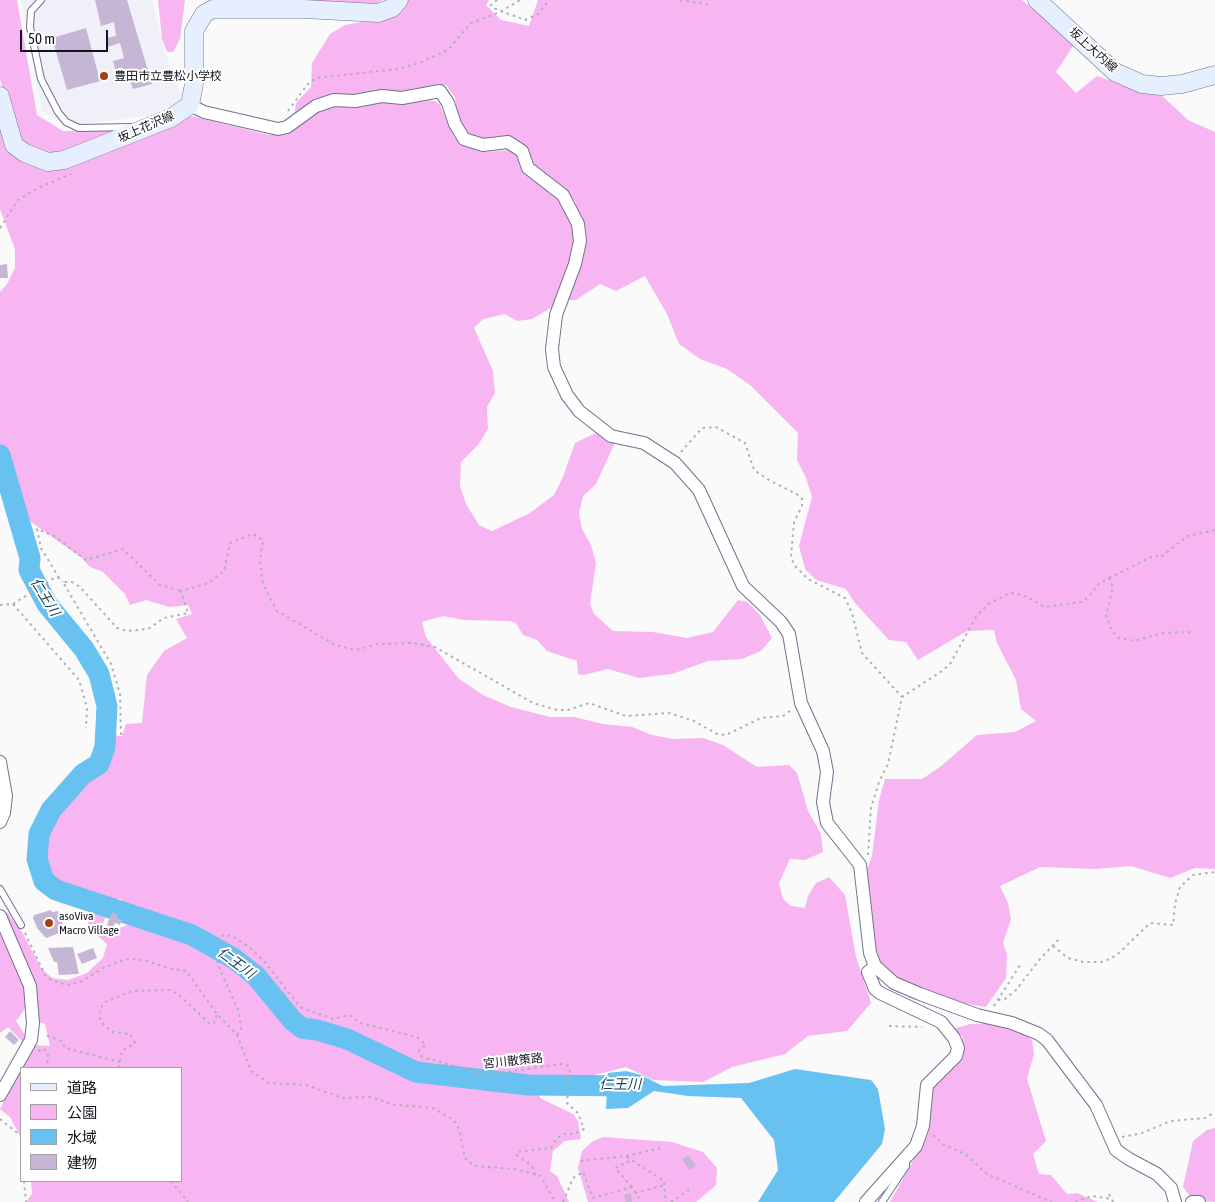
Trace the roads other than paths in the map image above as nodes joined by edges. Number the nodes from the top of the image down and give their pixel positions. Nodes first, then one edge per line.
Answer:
1 (41, 0) edge
2 (399, 0) edge
3 (1037, 0) edge
4 (1215, 74) edge
5 (0, 96) edge
6 (190, 105) junction
7 (153, 126) junction
8 (0, 762) edge
9 (0, 822) edge
10 (0, 889) edge
11 (0, 916) edge
12 (21, 924) road end
13 (875, 966) junction
14 (0, 1095) edge
15 (905, 1158) junction
16 (866, 1202) edge
17 (882, 1202) edge
18 (1175, 1202) edge
19 (1192, 1202) edge
20 (1199, 1202) edge

1 - 7 lane
2 - 6 main road
3 - 4 main road, 坂上大内線
5 - 7 main road, 坂上花沢線
6 - 7 main road, 坂上花沢線
6 - 13 street
8 - 9 street
10 - 12 lane
11 - 14 street
13 - 15 street
13 - 18 street
15 - 16 street
15 - 17 lane
19 - 20 street

